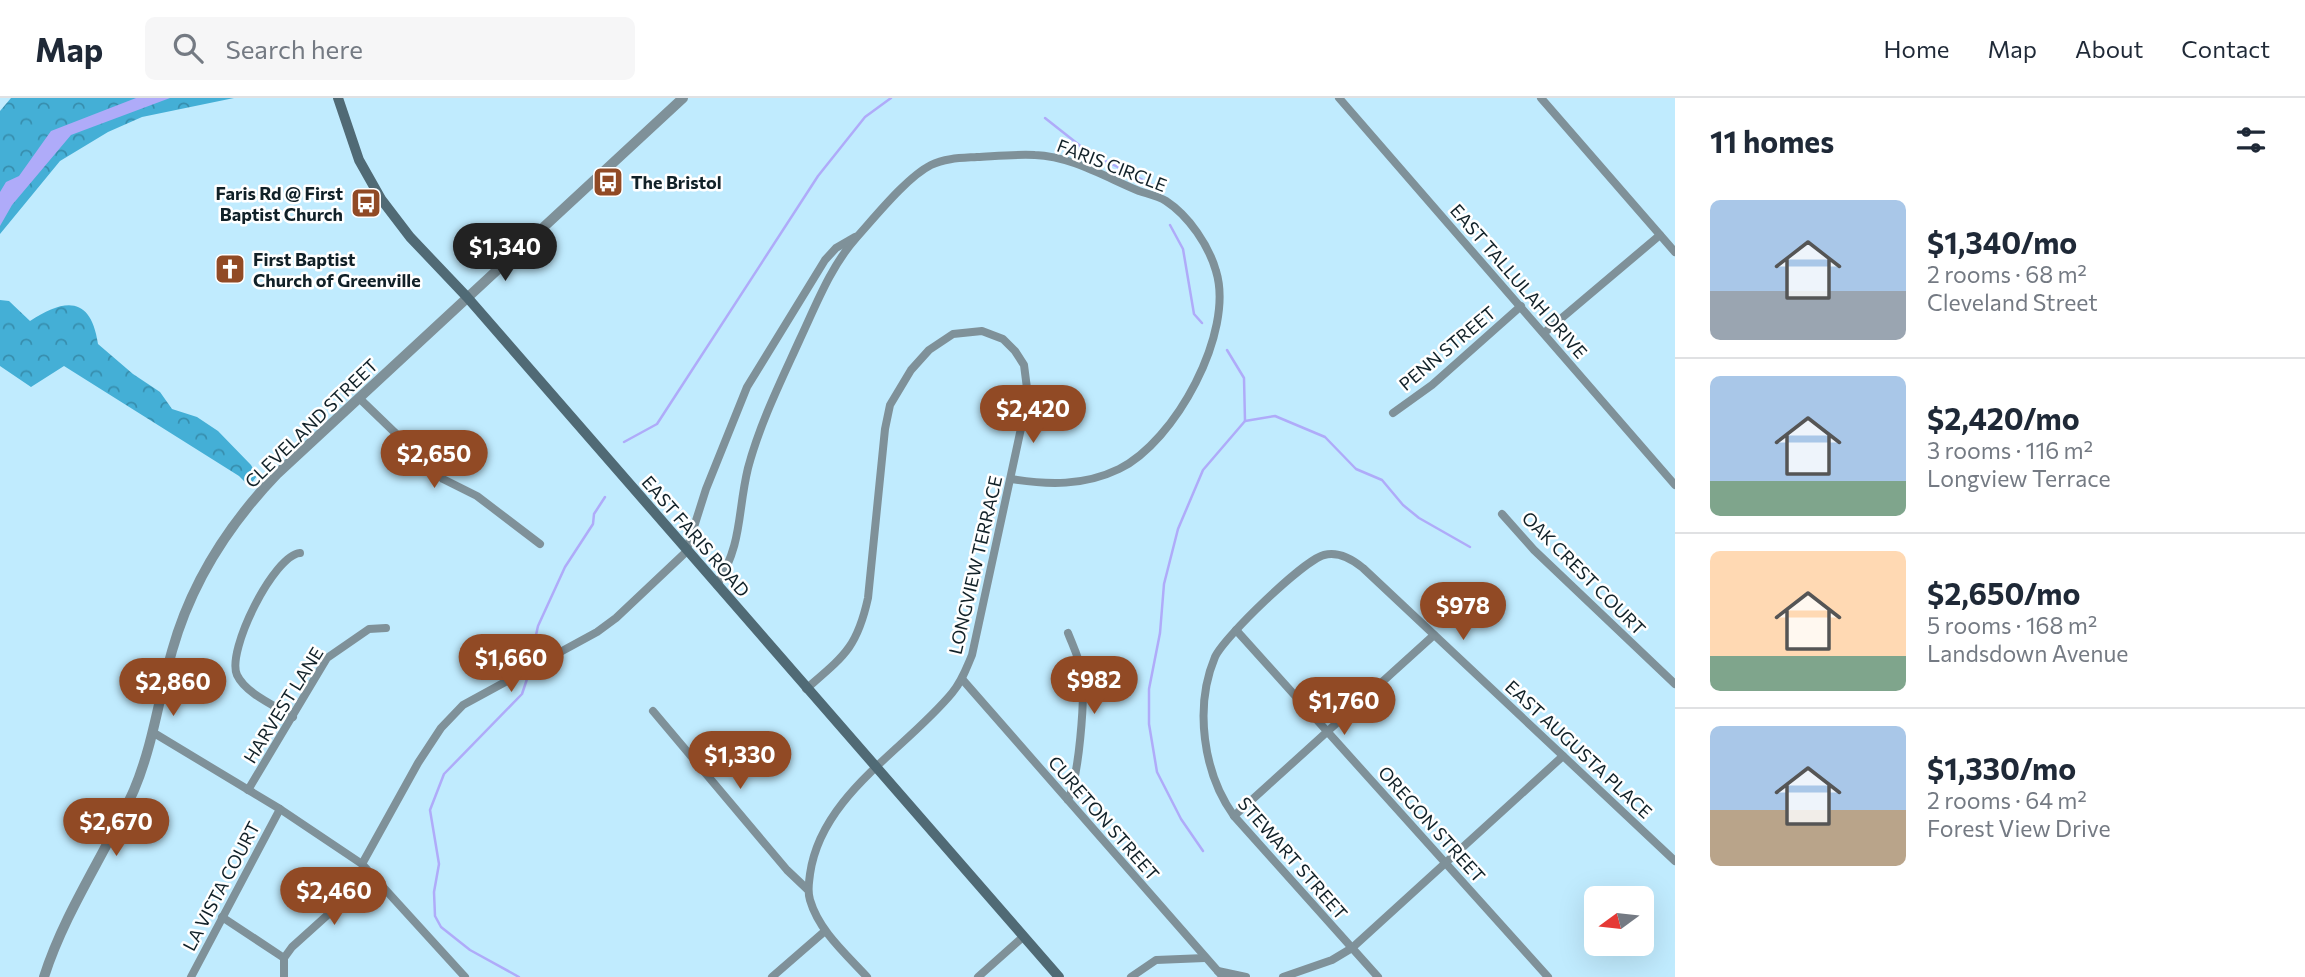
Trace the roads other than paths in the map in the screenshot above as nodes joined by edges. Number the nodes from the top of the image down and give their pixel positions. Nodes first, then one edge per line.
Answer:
1 (338, 98) edge
2 (683, 98) edge
3 (1339, 98) edge
4 (1541, 98) edge
5 (1660, 235) junction
6 (858, 236) junction
7 (1675, 252) edge
8 (467, 297) junction
9 (1521, 306) junction
10 (1544, 333) junction
11 (359, 398) junction
12 (1393, 413) dead end
13 (1011, 479) junction
14 (1675, 485) edge
15 (1502, 514) dead end
16 (540, 544) dead end
17 (686, 552) junction
18 (300, 553) dead end
19 (717, 585) junction
20 (386, 628) dead end
21 (1236, 630) junction
22 (1068, 633) dead end
23 (1434, 635) junction
24 (962, 679) junction
25 (1675, 684) edge
26 (806, 689) junction
27 (653, 711) dead end
28 (293, 717) junction
29 (1329, 732) junction
30 (154, 733) junction
31 (1563, 756) junction
32 (875, 768) junction
33 (248, 790) junction
34 (1068, 800) junction
35 (280, 809) junction
36 (1234, 816) junction
37 (1675, 861) edge
38 (1446, 863) junction
39 (362, 864) junction
40 (373, 874) junction
41 (807, 889) junction
42 (222, 918) junction
43 (825, 930) junction
44 (1023, 937) junction
45 (1352, 948) junction
46 (284, 958) junction
47 (1205, 958) junction
48 (1220, 974) edge
49 (44, 977) edge
50 (191, 977) edge
51 (284, 977) edge
52 (465, 977) edge
53 (772, 977) edge
54 (867, 977) edge
55 (978, 977) edge
56 (1059, 977) edge
57 (1131, 977) edge
58 (1246, 977) edge
59 (1283, 977) edge
60 (1378, 977) edge
61 (1548, 977) edge

1 - 8 main road, EAST FARIS ROAD
2 - 8 street, CLEVELAND STREET
3 - 9 street, EAST TALLULAH DRIVE
4 - 5 street
5 - 7 street
5 - 10 street
6 - 13 street, FARIS CIRCLE
6 - 17 street, FARIS CIRCLE
6 - 19 street, FARIS CIRCLE
8 - 11 street, CLEVELAND STREET
8 - 17 main road, EAST FARIS ROAD
9 - 10 street, EAST TALLULAH DRIVE
9 - 12 street, PENN STREET
10 - 14 street, EAST TALLULAH DRIVE
11 - 16 street
11 - 30 street, CLEVELAND STREET
13 - 24 street, LONGVIEW TERRACE
13 - 26 street, LONGVIEW TERRACE
15 - 25 street, OAK CREST COURT
17 - 19 main road, EAST FARIS ROAD
17 - 39 street
18 - 28 street
19 - 26 main road, EAST FARIS ROAD
20 - 28 street, HARVEST LANE
21 - 23 street, EAST AUGUSTA PLACE
21 - 29 street, OREGON STREET
21 - 36 street, STEWART STREET
22 - 34 street
23 - 29 street
23 - 31 street, EAST AUGUSTA PLACE
24 - 32 street, LONGVIEW TERRACE
24 - 34 street, CURETON STREET
26 - 32 main road, EAST FARIS ROAD
27 - 41 street
28 - 33 street, HARVEST LANE
29 - 36 street
29 - 38 street, OREGON STREET
30 - 33 street
30 - 49 street, CLEVELAND STREET
31 - 37 street, EAST AUGUSTA PLACE
31 - 38 street
32 - 41 street, LONGVIEW TERRACE
32 - 44 main road, EAST FARIS ROAD
33 - 35 street
34 - 47 street, CURETON STREET
35 - 39 street
35 - 42 street, LA VISTA COURT
36 - 45 street, STEWART STREET
38 - 45 street
38 - 61 street, OREGON STREET
39 - 40 street
40 - 46 street
40 - 52 street
41 - 43 street
42 - 46 street
42 - 50 street, LA VISTA COURT
43 - 53 street
43 - 54 street
44 - 55 street
44 - 56 main road, EAST FARIS ROAD
45 - 59 street
45 - 60 street, STEWART STREET
46 - 51 street
47 - 48 street, CURETON STREET
47 - 57 street
48 - 58 street

